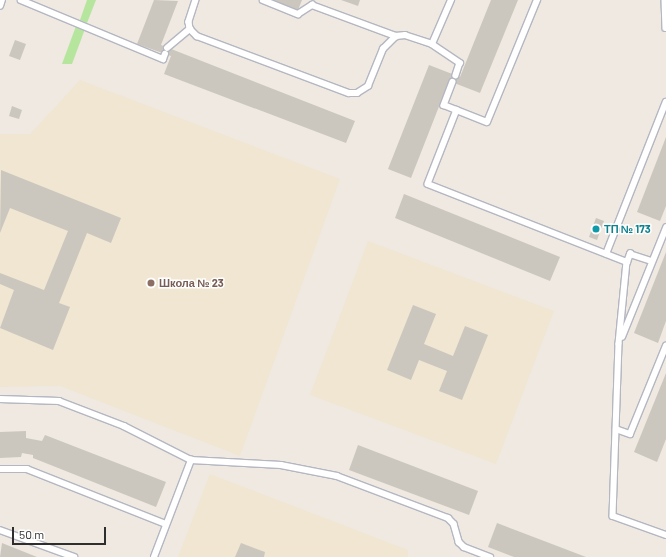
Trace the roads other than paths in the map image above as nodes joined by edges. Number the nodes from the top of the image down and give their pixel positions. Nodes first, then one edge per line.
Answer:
1 (2, 0) edge
2 (21, 0) edge
3 (196, 0) edge
4 (263, 0) edge
5 (317, 0) edge
6 (451, 0) edge
7 (536, 0) edge
8 (665, 0) edge
9 (312, 5) junction
10 (0, 6) edge
11 (666, 28) edge
12 (190, 29) junction
13 (396, 36) junction
14 (432, 44) junction
15 (167, 48) dead end
16 (165, 54) dead end
17 (456, 75) dead end
18 (453, 82) dead end
19 (666, 102) edge
20 (457, 110) junction
21 (666, 228) edge
22 (606, 254) junction
23 (652, 261) junction
24 (627, 262) junction
25 (619, 344) junction
26 (666, 346) edge
27 (0, 399) edge
28 (616, 429) junction
29 (191, 460) junction
30 (0, 469) edge
31 (166, 524) junction
32 (0, 530) edge
33 (666, 535) edge
34 (74, 557) edge
35 (154, 557) edge
36 (490, 557) edge

1 - 10 lane
2 - 16 lane
3 - 12 lane
4 - 9 lane
5 - 9 lane
6 - 14 lane
7 - 20 lane
8 - 11 lane
9 - 13 lane
12 - 13 lane
12 - 15 lane
13 - 14 lane
14 - 17 lane
18 - 20 lane
19 - 22 lane
20 - 22 lane
21 - 23 lane
22 - 24 lane
23 - 24 lane
23 - 25 lane
24 - 25 lane
25 - 28 lane
26 - 28 lane
27 - 29 lane
28 - 33 lane
29 - 31 lane
29 - 36 lane
30 - 31 lane
31 - 35 lane
32 - 34 lane

